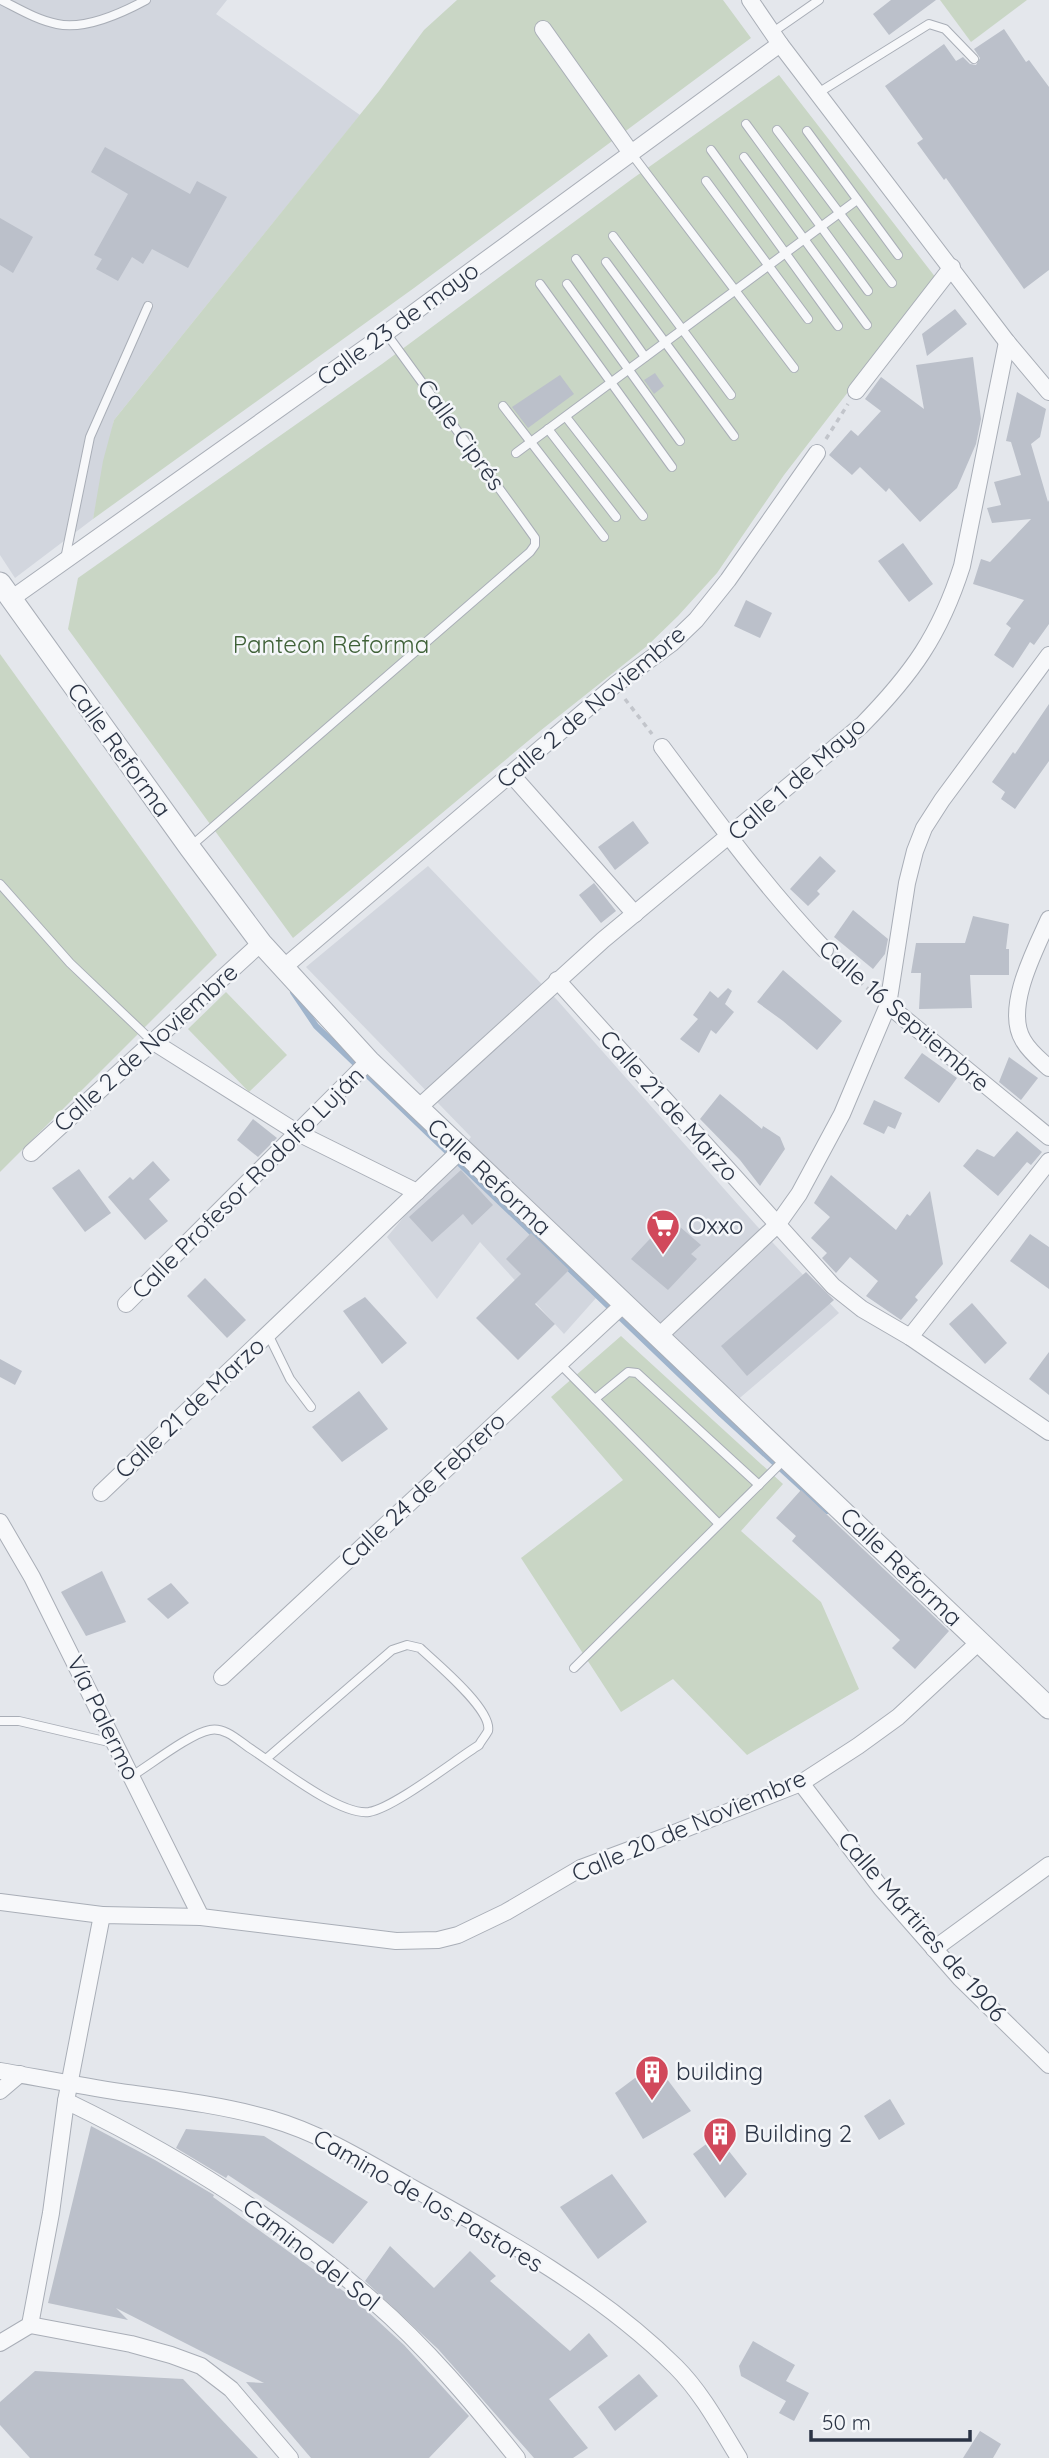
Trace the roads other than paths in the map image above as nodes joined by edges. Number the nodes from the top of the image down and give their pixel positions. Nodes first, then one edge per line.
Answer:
1 (1, 0) edge
2 (146, 0) edge
3 (750, 0) edge
4 (819, 0) edge
5 (543, 29) dead end
6 (777, 38) junction
7 (974, 59) dead end
8 (818, 93) junction
9 (746, 124) dead end
10 (777, 130) dead end
11 (807, 131) dead end
12 (711, 150) dead end
13 (631, 153) junction
14 (744, 157) dead end
15 (706, 181) dead end
16 (857, 200) junction
17 (838, 214) junction
18 (822, 226) junction
19 (612, 236) dead end
20 (805, 239) junction
21 (787, 252) junction
22 (898, 255) dead end
23 (576, 259) dead end
24 (606, 262) dead end
25 (769, 265) junction
26 (952, 267) junction
27 (540, 284) dead end
28 (567, 284) dead end
29 (892, 284) dead end
30 (735, 291) junction
31 (868, 291) dead end
32 (148, 306) dead end
33 (808, 319) dead end
34 (867, 325) dead end
35 (838, 326) dead end
36 (682, 330) junction
37 (386, 333) junction
38 (1007, 342) junction
39 (665, 343) junction
40 (645, 357) junction
41 (794, 368) dead end
42 (629, 370) junction
43 (611, 383) junction
44 (856, 391) road end
45 (1049, 392) edge
46 (731, 395) dead end
47 (503, 406) dead end
48 (566, 416) junction
49 (548, 429) junction
50 (734, 436) dead end
51 (680, 441) dead end
52 (531, 442) junction
53 (516, 453) dead end
54 (817, 453) road end
55 (672, 467) dead end
56 (643, 516) dead end
57 (616, 517) dead end
58 (604, 537) dead end
59 (65, 562) junction
60 (6, 591) edge
61 (1049, 655) edge
62 (662, 747) road end
63 (511, 774) junction
64 (729, 837) junction
65 (190, 848) junction
66 (0, 884) edge
67 (635, 914) junction
68 (1049, 919) edge
69 (261, 943) junction
70 (825, 950) road end
71 (283, 968) junction
72 (557, 980) junction
73 (888, 1005) junction
74 (152, 1041) junction
75 (369, 1061) junction
76 (1049, 1068) edge
77 (417, 1109) junction
78 (298, 1133) junction
79 (1049, 1137) edge
80 (461, 1150) junction
81 (31, 1153) dead end
82 (1049, 1161) edge
83 (417, 1192) junction
84 (777, 1226) junction
85 (625, 1303) junction
86 (126, 1304) dead end
87 (268, 1334) junction
88 (659, 1336) junction
89 (910, 1337) junction
90 (559, 1363) junction
91 (595, 1399) junction
92 (311, 1407) dead end
93 (1049, 1432) edge
94 (787, 1458) junction
95 (759, 1485) junction
96 (101, 1493) dead end
97 (0, 1522) edge
98 (719, 1524) junction
99 (979, 1642) junction
100 (574, 1668) dead end
101 (222, 1677) dead end
102 (1049, 1708) edge
103 (0, 1721) edge
104 (116, 1744) junction
105 (266, 1759) junction
106 (132, 1776) junction
107 (801, 1783) junction
108 (1049, 1865) edge
109 (0, 1902) edge
110 (102, 1914) junction
111 (201, 1917) junction
112 (934, 1949) junction
113 (1049, 2065) edge
114 (0, 2071) edge
115 (20, 2074) junction
116 (69, 2084) junction
117 (0, 2091) edge
118 (66, 2101) junction
119 (30, 2325) junction
120 (0, 2343) edge
121 (290, 2458) edge
122 (517, 2458) edge
123 (740, 2458) edge

1 - 2 lane
3 - 6 street
4 - 6 lane
5 - 13 street
6 - 8 street
6 - 13 street, Calle 23 de mayo
7 - 8 lane
8 - 26 street
9 - 18 lane
10 - 17 lane
11 - 16 lane
12 - 21 lane
13 - 30 lane
13 - 37 street, Calle 23 de mayo
14 - 20 lane
15 - 25 lane
16 - 17 lane
16 - 22 lane
17 - 18 lane
17 - 29 lane
18 - 20 lane
18 - 31 lane
19 - 36 lane
20 - 21 lane
20 - 34 lane
21 - 25 lane
21 - 35 lane
23 - 40 lane
24 - 39 lane
25 - 30 lane
25 - 33 lane
26 - 38 street
26 - 44 street
27 - 43 lane
28 - 42 lane
30 - 36 lane
30 - 41 lane
32 - 59 lane
36 - 39 lane
36 - 46 lane
37 - 59 street, Calle 23 de mayo
37 - 65 lane, Calle Ciprés
38 - 45 street
38 - 64 street, Calle 1 de Mayo
39 - 40 lane
39 - 50 lane
40 - 42 lane
42 - 43 lane
42 - 51 lane
43 - 48 lane
43 - 55 lane
47 - 52 lane
48 - 49 lane
48 - 56 lane
49 - 52 lane
49 - 57 lane
52 - 53 lane
52 - 58 lane
54 - 63 street, Calle 2 de Noviembre
59 - 60 street, Calle 23 de mayo
60 - 65 street, Calle Reforma
61 - 73 street
62 - 64 street, Calle 16 Septiembre
63 - 67 street
63 - 71 street, Calle 2 de Noviembre
64 - 67 street, Calle 1 de Mayo
64 - 70 street, Calle 16 Septiembre
65 - 69 street, Calle Reforma
66 - 74 lane
67 - 72 street, Calle 1 de Mayo
68 - 76 street
69 - 71 street, Calle Reforma
69 - 74 street, Calle 2 de Noviembre
71 - 75 street, Calle Reforma
72 - 77 street, Calle 1 de Mayo
72 - 84 street, Calle 21 de Marzo
73 - 79 street, Calle 16 Septiembre
73 - 84 street
74 - 78 street
74 - 81 street, Calle 2 de Noviembre
75 - 77 street, Calle Reforma
75 - 78 street, Calle Profesor Rodolfo Luján
77 - 80 street, Calle Reforma
78 - 83 street
78 - 86 street, Calle Profesor Rodolfo Luján
80 - 83 street, Calle 21 de Marzo
80 - 85 street, Calle Reforma
82 - 89 street
83 - 87 street, Calle 21 de Marzo
84 - 88 street
84 - 89 street, Calle 21 de Marzo
85 - 88 street, Calle Reforma
85 - 90 street, Calle 24 de Febrero
87 - 92 lane
87 - 96 street, Calle 21 de Marzo
88 - 94 street, Calle Reforma
89 - 93 street, Calle 21 de Marzo
90 - 91 lane
90 - 101 street, Calle 24 de Febrero
91 - 95 lane
91 - 98 lane
94 - 95 lane
94 - 99 street, Calle Reforma
95 - 98 lane
97 - 104 street, Vía Palermo
98 - 100 lane
99 - 102 street, Calle Reforma
99 - 107 street, Calle 20 de Noviembre
103 - 104 lane
104 - 106 street, Vía Palermo
105 - 105 lane
105 - 106 lane
106 - 111 street, Vía Palermo
107 - 111 street, Calle 20 de Noviembre
107 - 112 street, Calle Mártires de 1906
108 - 112 street
109 - 110 street, Calle 20 de Noviembre
110 - 111 street, Calle 20 de Noviembre
110 - 116 street
112 - 113 street, Calle Mártires de 1906
114 - 115 street, Camino de los Pastores
115 - 116 street, Camino de los Pastores
115 - 117 street
116 - 118 street
116 - 123 street, Camino de los Pastores
118 - 119 street
118 - 122 street, Camino del Sol
119 - 120 street
119 - 121 street

